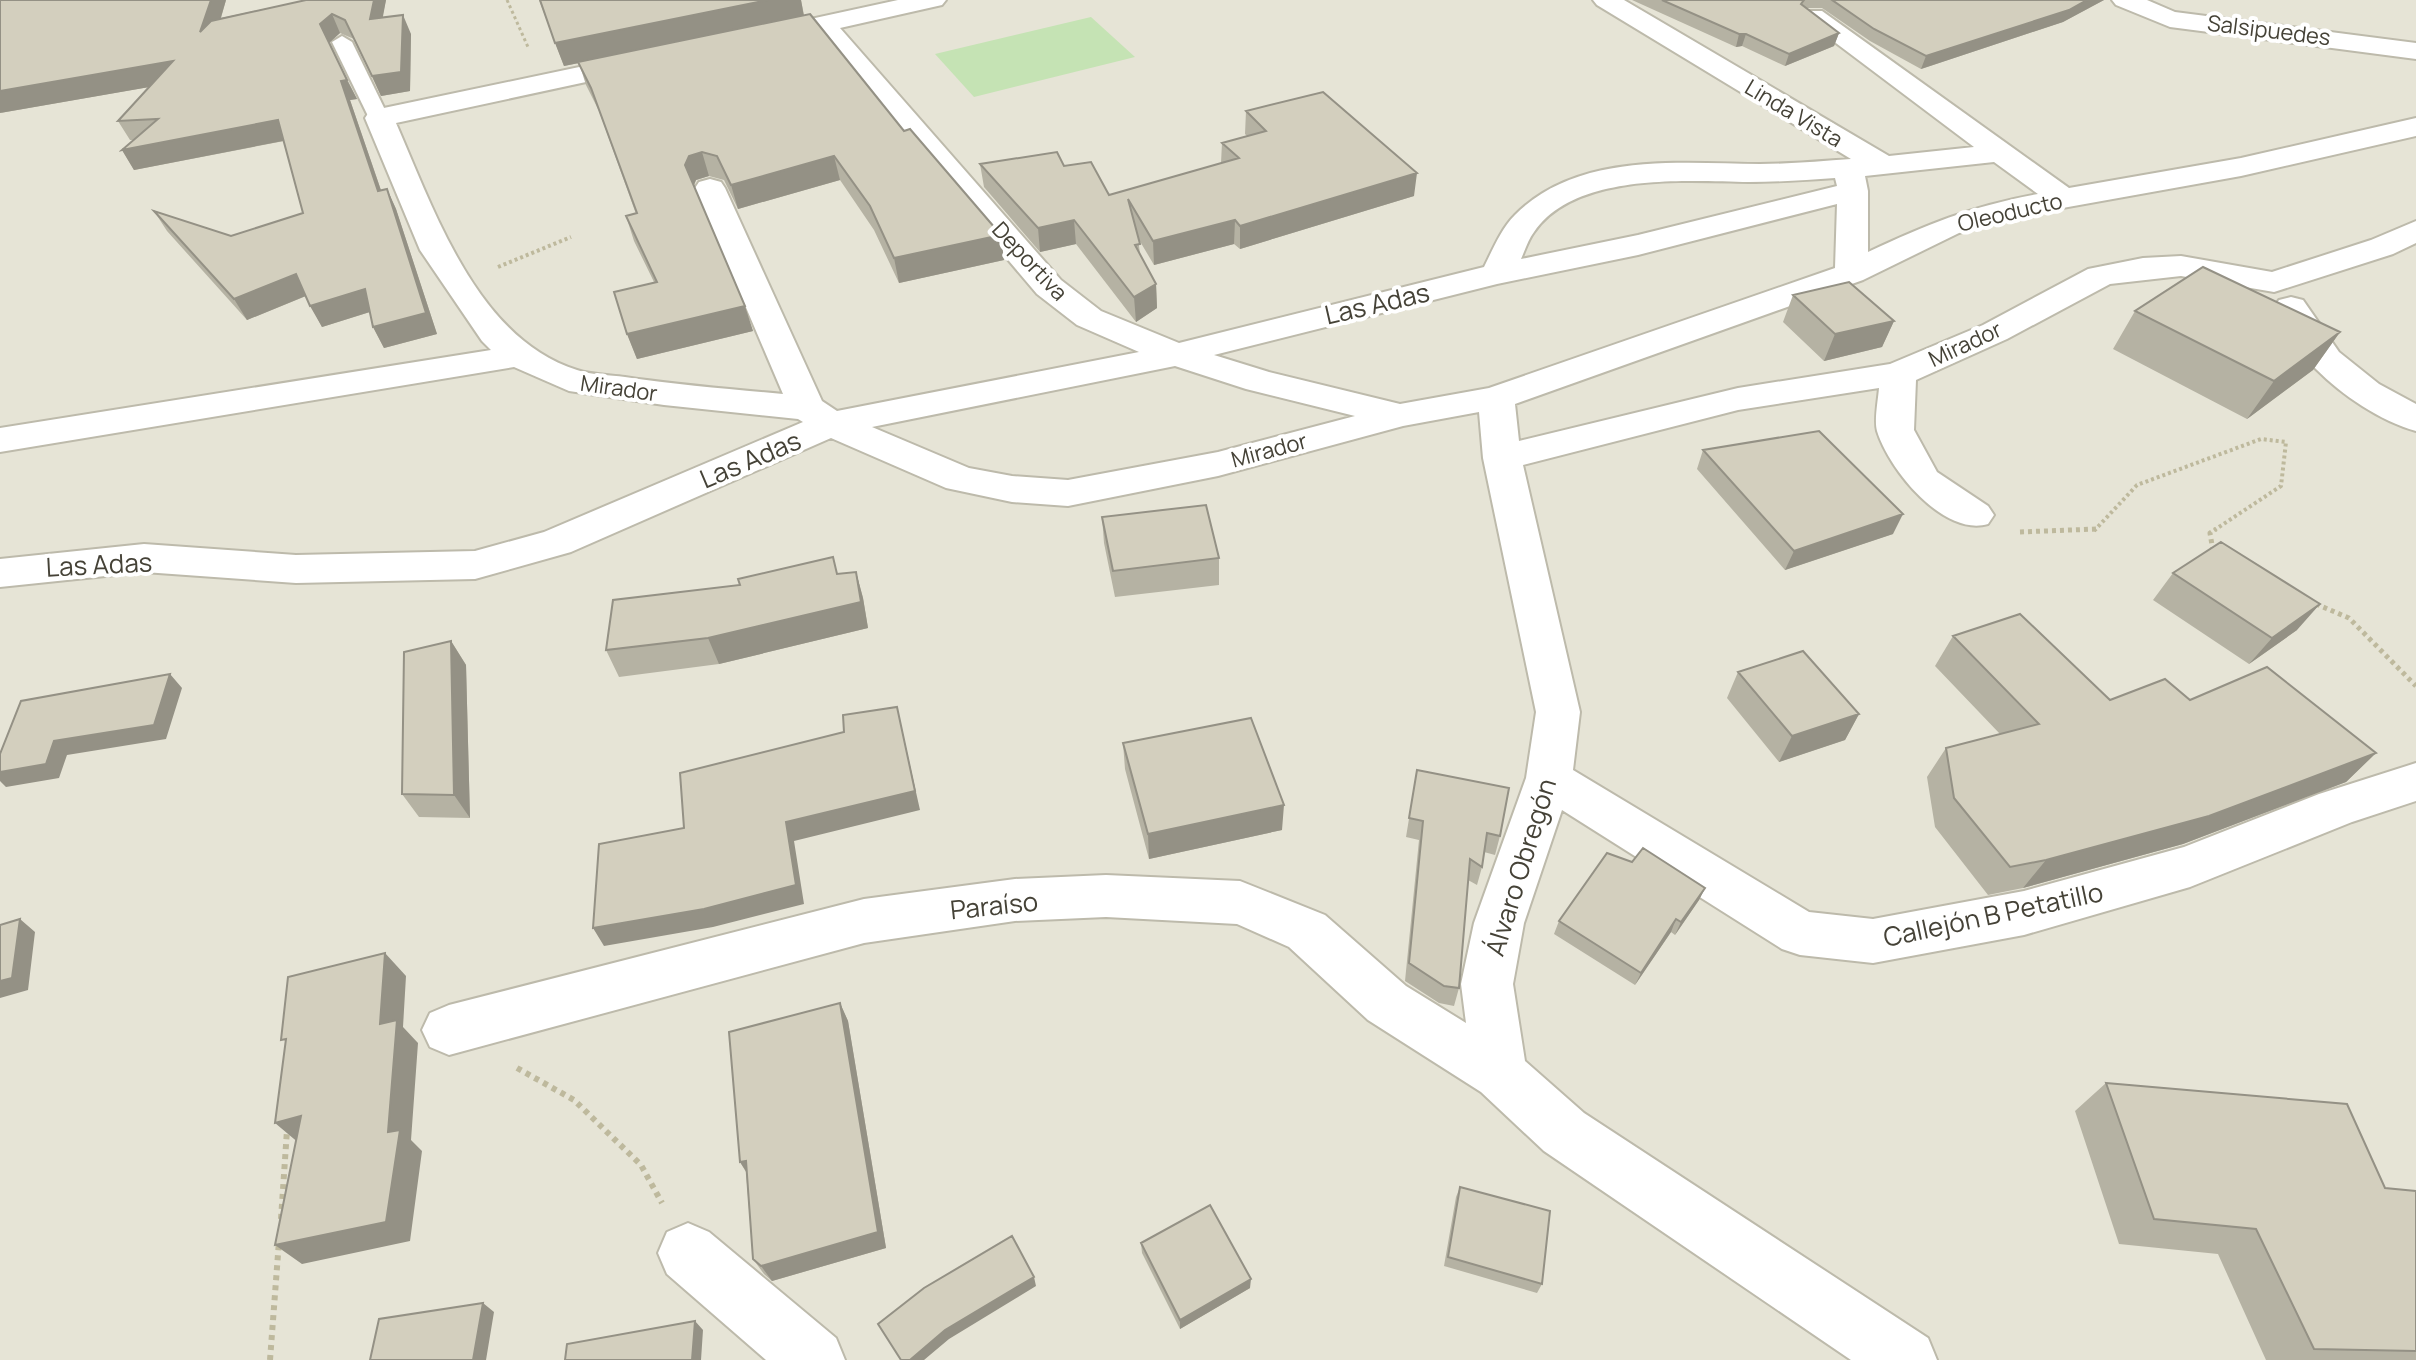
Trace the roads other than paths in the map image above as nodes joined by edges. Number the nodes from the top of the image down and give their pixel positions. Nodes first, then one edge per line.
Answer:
1 (933, 0) edge
2 (1606, 0) edge
3 (2125, 0) edge
4 (1813, 16) edge
5 (823, 25) junction
6 (342, 42) edge
7 (729, 44) edge
8 (2416, 51) edge
9 (667, 57) edge
10 (379, 118) junction
11 (2416, 127) edge
12 (1998, 153) junction
13 (1884, 166) junction
14 (1850, 180) junction
15 (710, 188) dead end
16 (2064, 199) junction
17 (2416, 231) edge
18 (1851, 273) junction
19 (1497, 274) junction
20 (2274, 282) junction
21 (1265, 330) junction
22 (1177, 355) junction
23 (519, 356) junction
24 (1898, 374) junction
25 (1259, 381) junction
26 (1496, 398) junction
27 (1401, 415) junction
28 (819, 416) junction
29 (2416, 419) edge
30 (0, 440) edge
31 (1502, 458) junction
32 (1974, 515) road end
33 (0, 573) edge
34 (1549, 778) junction
35 (2416, 782) edge
36 (449, 1030) road end
37 (1500, 1074) junction
38 (688, 1253) road end
39 (814, 1360) edge
40 (1906, 1360) edge

1 - 5 street
2 - 13 street, Linda Vista
3 - 8 street, Salsipuedes
4 - 12 street
5 - 7 street
5 - 22 street, Deportiva
6 - 10 lane
9 - 10 street
10 - 23 street, Mirador
11 - 16 street, Oleoducto
12 - 13 street
12 - 16 street
13 - 14 street, Las Adas
14 - 18 street
14 - 19 street, Las Adas
14 - 19 street, Las Adas
15 - 28 street
16 - 18 street, Oleoducto
17 - 20 street, Mirador
18 - 26 street, Oleoducto
19 - 21 street, Las Adas
20 - 24 street, Mirador
20 - 29 street
21 - 22 street, Las Adas
21 - 25 street
22 - 25 street, Deportiva
22 - 28 street, Las Adas
23 - 28 street, Mirador
23 - 30 street
24 - 31 street, Mirador
24 - 32 street
25 - 27 street, Deportiva
26 - 27 street, Mirador
26 - 31 street, Álvaro Obregón
27 - 28 street, Mirador
28 - 33 street, Las Adas
31 - 34 street, Álvaro Obregón
34 - 35 street, Callejón B Petatillo
34 - 37 street, Álvaro Obregón
36 - 37 street, Paraíso
37 - 40 street
38 - 39 street

